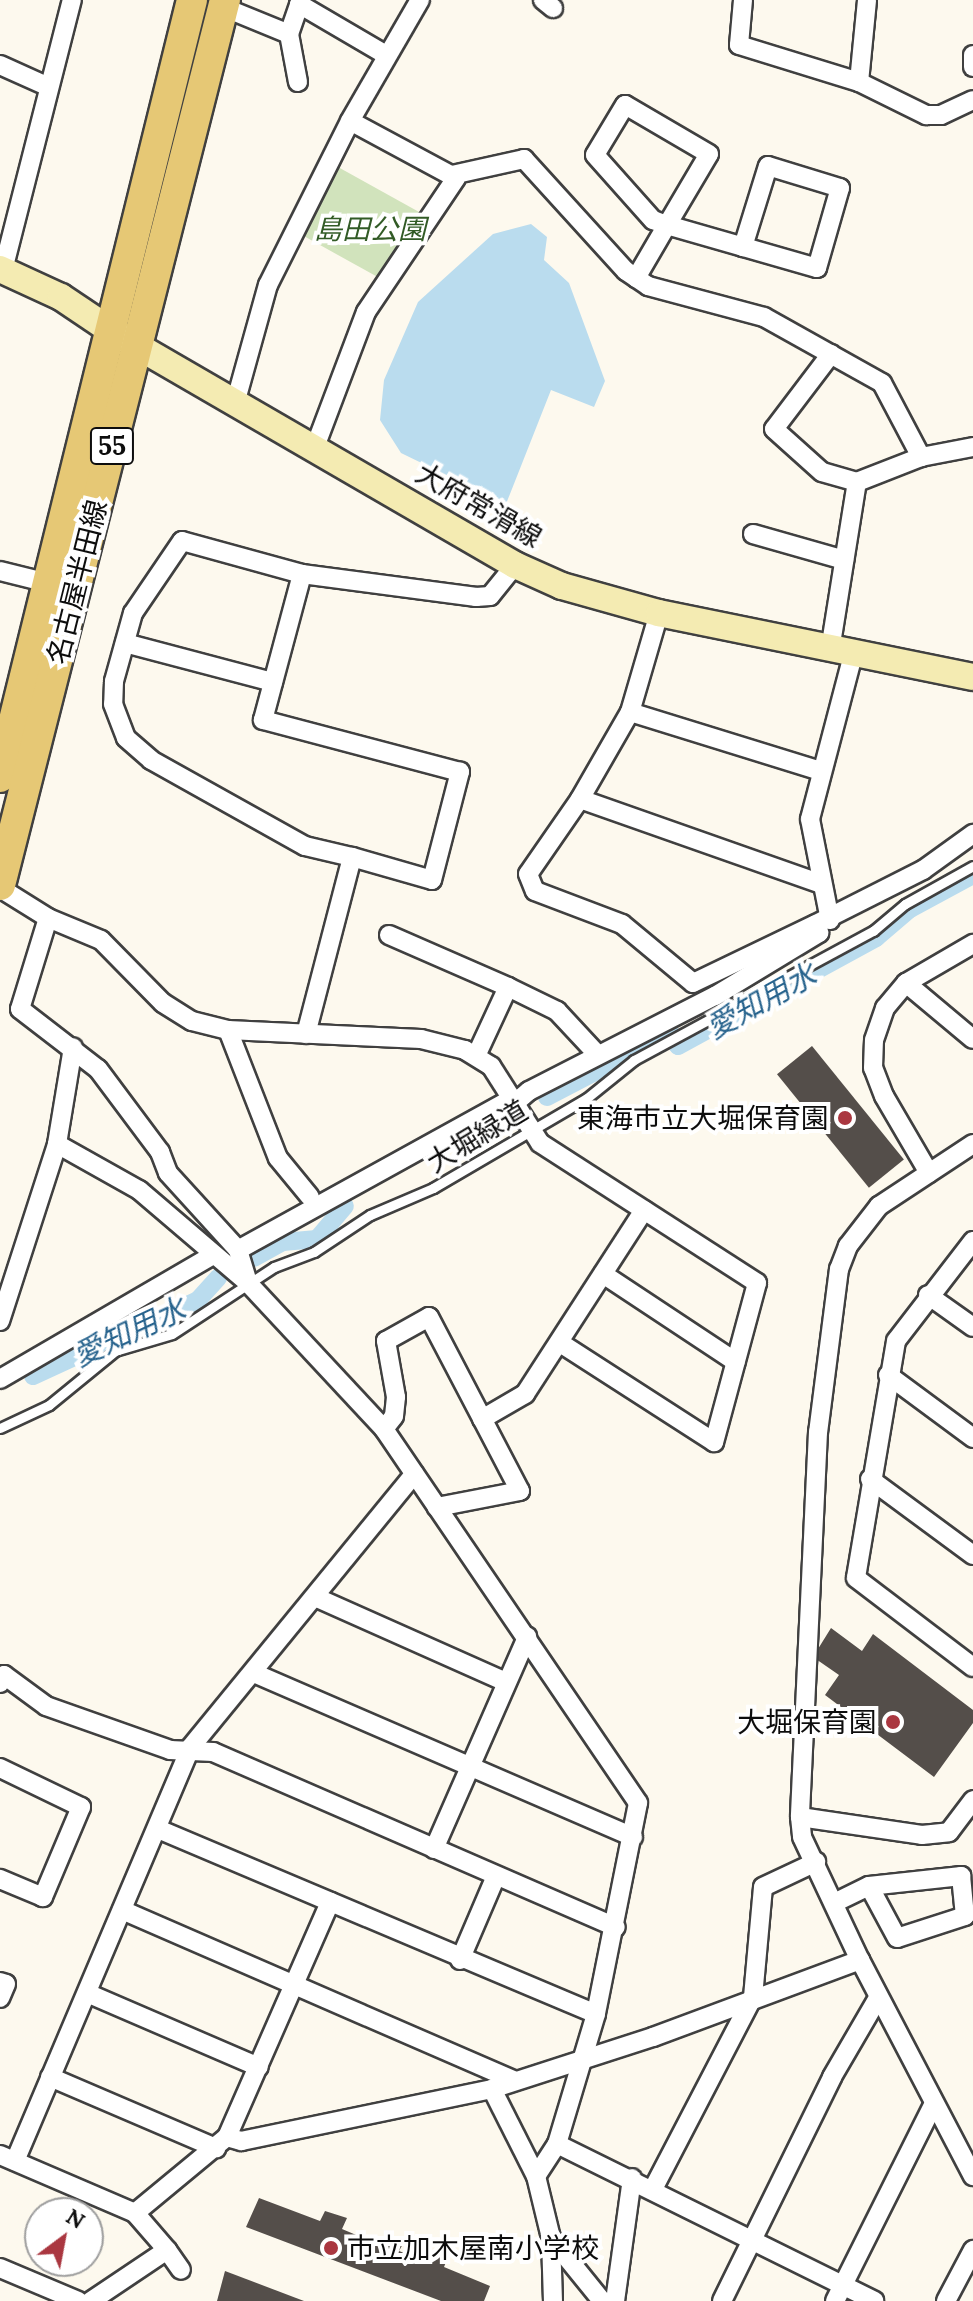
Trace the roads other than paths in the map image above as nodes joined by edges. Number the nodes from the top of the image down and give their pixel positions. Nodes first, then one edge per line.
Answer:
1 (72, 0) edge
2 (192, 0) edge
3 (420, 0) edge
4 (743, 0) edge
5 (867, 0) edge
6 (300, 2) edge
7 (224, 4) edge
8 (289, 34) junction
9 (386, 55) junction
10 (973, 55) edge
11 (0, 65) edge
12 (973, 67) edge
13 (298, 82) dead end
14 (859, 82) junction
15 (49, 87) junction
16 (973, 100) edge
17 (350, 121) junction
18 (452, 175) junction
19 (667, 225) junction
20 (743, 247) junction
21 (2, 269) edge
22 (636, 278) junction
23 (125, 339) junction
24 (831, 354) junction
25 (236, 400) junction
26 (315, 447) junction
27 (973, 447) edge
28 (921, 457) junction
29 (857, 482) junction
30 (753, 534) dead end
31 (844, 560) junction
32 (515, 565) junction
33 (0, 571) edge
34 (302, 574) junction
35 (48, 583) junction
36 (659, 613) junction
37 (125, 643) junction
38 (841, 652) junction
39 (973, 677) edge
40 (273, 682) junction
41 (630, 712) junction
42 (821, 771) junction
43 (0, 777) edge
44 (580, 799) junction
45 (973, 834) edge
46 (352, 857) junction
47 (973, 866) edge
48 (822, 884) junction
49 (0, 887) edge
50 (48, 918) junction
51 (823, 922) junction
52 (389, 935) dead end
53 (973, 944) edge
54 (906, 983) junction
55 (508, 987) junction
56 (228, 1030) junction
57 (306, 1034) junction
58 (973, 1039) edge
59 (73, 1047) junction
60 (597, 1054) junction
61 (476, 1056) junction
62 (514, 1101) junction
63 (532, 1128) junction
64 (57, 1144) junction
65 (973, 1144) edge
66 (929, 1173) junction
67 (310, 1197) dead end
68 (644, 1210) junction
69 (973, 1241) edge
70 (238, 1250) junction
71 (211, 1256) junction
72 (603, 1274) junction
73 (248, 1283) junction
74 (928, 1295) junction
75 (0, 1321) edge
76 (973, 1327) edge
77 (559, 1342) junction
78 (736, 1362) junction
79 (888, 1375) junction
80 (0, 1379) edge
81 (482, 1419) junction
82 (0, 1428) edge
83 (384, 1429) junction
84 (973, 1438) edge
85 (414, 1474) junction
86 (870, 1479) junction
87 (437, 1507) junction
88 (973, 1555) edge
89 (315, 1597) junction
90 (527, 1637) junction
91 (973, 1667) edge
92 (254, 1673) junction
93 (506, 1682) junction
94 (0, 1683) edge
95 (190, 1748) junction
96 (468, 1763) junction
97 (0, 1768) edge
98 (973, 1800) edge
99 (800, 1817) junction
100 (158, 1829) junction
101 (633, 1837) junction
102 (434, 1849) junction
103 (816, 1862) junction
104 (496, 1876) junction
105 (967, 1876) edge
106 (0, 1879) edge
107 (869, 1886) junction
108 (330, 1902) junction
109 (834, 1903) junction
110 (122, 1910) junction
111 (616, 1927) junction
112 (460, 1960) junction
113 (860, 1960) junction
114 (0, 1982) edge
115 (293, 1983) junction
116 (87, 1993) junction
117 (753, 1997) junction
118 (0, 1998) edge
119 (878, 1998) junction
120 (596, 2014) junction
121 (582, 2059) junction
122 (259, 2067) junction
123 (50, 2077) junction
124 (513, 2080) junction
125 (492, 2089) junction
126 (934, 2103) junction
127 (221, 2142) junction
128 (557, 2144) junction
129 (7, 2158) edge
130 (536, 2176) junction
131 (973, 2176) edge
132 (632, 2178) junction
133 (653, 2189) junction
134 (135, 2213) junction
135 (551, 2238) junction
136 (754, 2239) junction
137 (167, 2250) junction
138 (973, 2250) edge
139 (0, 2268) edge
140 (181, 2270) dead end
141 (840, 2293) edge
142 (78, 2301) edge
143 (91, 2301) edge
144 (553, 2301) edge
145 (602, 2301) edge
146 (615, 2301) edge
147 (722, 2301) edge
148 (874, 2301) edge
149 (946, 2301) edge

1 - 15 street
2 - 23 main road, 名古屋半田線 / 55
3 - 9 street
4 - 14 street
5 - 14 street
6 - 8 street
6 - 9 street
7 - 8 street
7 - 23 main road, 名古屋半田線 / 55
8 - 13 street
9 - 17 street
10 - 12 street
11 - 15 street
14 - 16 street
15 - 21 street
17 - 18 street
17 - 25 street
18 - 22 street
18 - 26 street
19 - 19 street
19 - 20 street
19 - 22 street
20 - 20 street
21 - 23 main road, 大府常滑線
22 - 24 street
23 - 25 main road, 大府常滑線
23 - 35 main road, 名古屋半田線 / 55
23 - 49 main road, 名古屋半田線 / 55
24 - 28 street
24 - 29 street
25 - 26 main road, 大府常滑線
26 - 32 main road, 大府常滑線
27 - 28 street
28 - 29 street
29 - 31 street
30 - 31 street
31 - 38 street
32 - 34 street
32 - 36 main road, 大府常滑線
33 - 35 street
34 - 37 street
34 - 40 street
35 - 43 main road, 名古屋半田線 / 55
36 - 38 main road, 大府常滑線
36 - 41 street
37 - 40 street
37 - 46 street
38 - 39 main road, 大府常滑線
38 - 42 street
40 - 46 street
41 - 42 street
41 - 44 street
42 - 48 street
44 - 48 street
44 - 51 street
45 - 51 street
46 - 57 street
47 - 63 lane, 大堀緑道
48 - 51 street
49 - 50 street
50 - 56 street
50 - 59 street
51 - 60 street
52 - 55 street
53 - 54 street
54 - 58 street
54 - 66 street
55 - 60 street
55 - 61 street
56 - 57 street
56 - 67 street
57 - 61 street
59 - 64 street
59 - 70 street
60 - 62 street
61 - 62 street
62 - 63 street
62 - 70 street
63 - 68 street
63 - 73 lane, 大堀緑道
64 - 71 street
64 - 75 street
65 - 66 street
66 - 99 street
68 - 72 street
68 - 78 street
69 - 74 street
70 - 73 street
71 - 73 street
71 - 80 street
72 - 77 street
72 - 78 street
73 - 82 lane, 大堀緑道
73 - 83 street
74 - 76 street
74 - 79 street
77 - 78 street
77 - 81 street
79 - 84 street
79 - 86 street
81 - 83 street
81 - 87 street
83 - 85 street
85 - 87 street
85 - 89 street
86 - 88 street
86 - 91 street
87 - 90 street
89 - 92 street
89 - 93 street
90 - 93 street
90 - 101 street
92 - 95 street
92 - 96 street
93 - 96 street
94 - 95 street
95 - 100 street
95 - 102 street
96 - 101 street
96 - 102 street
97 - 106 street
98 - 99 street
99 - 103 street
100 - 108 street
100 - 110 street
101 - 111 street
102 - 104 street
103 - 109 street
103 - 117 street
104 - 111 street
104 - 112 street
105 - 107 street
105 - 107 street
107 - 109 street
108 - 112 street
108 - 115 street
109 - 113 street
110 - 115 street
110 - 116 street
111 - 120 street
112 - 120 street
113 - 117 street
113 - 119 street
114 - 118 street
115 - 122 street
115 - 124 street
116 - 122 street
116 - 123 street
117 - 121 street
117 - 133 street
119 - 126 street
119 - 136 street
120 - 121 street
121 - 124 street
121 - 128 street
122 - 127 street
123 - 127 street
123 - 129 street
124 - 125 street
125 - 127 street
125 - 130 street
126 - 131 street
126 - 141 street
127 - 134 street
128 - 130 street
128 - 132 street
129 - 134 street
130 - 135 street
132 - 133 street
132 - 146 street
133 - 136 street
134 - 137 street
135 - 144 street
135 - 145 street
136 - 141 street
136 - 147 street
137 - 140 street
137 - 143 street
138 - 149 street
139 - 142 street
141 - 148 street

